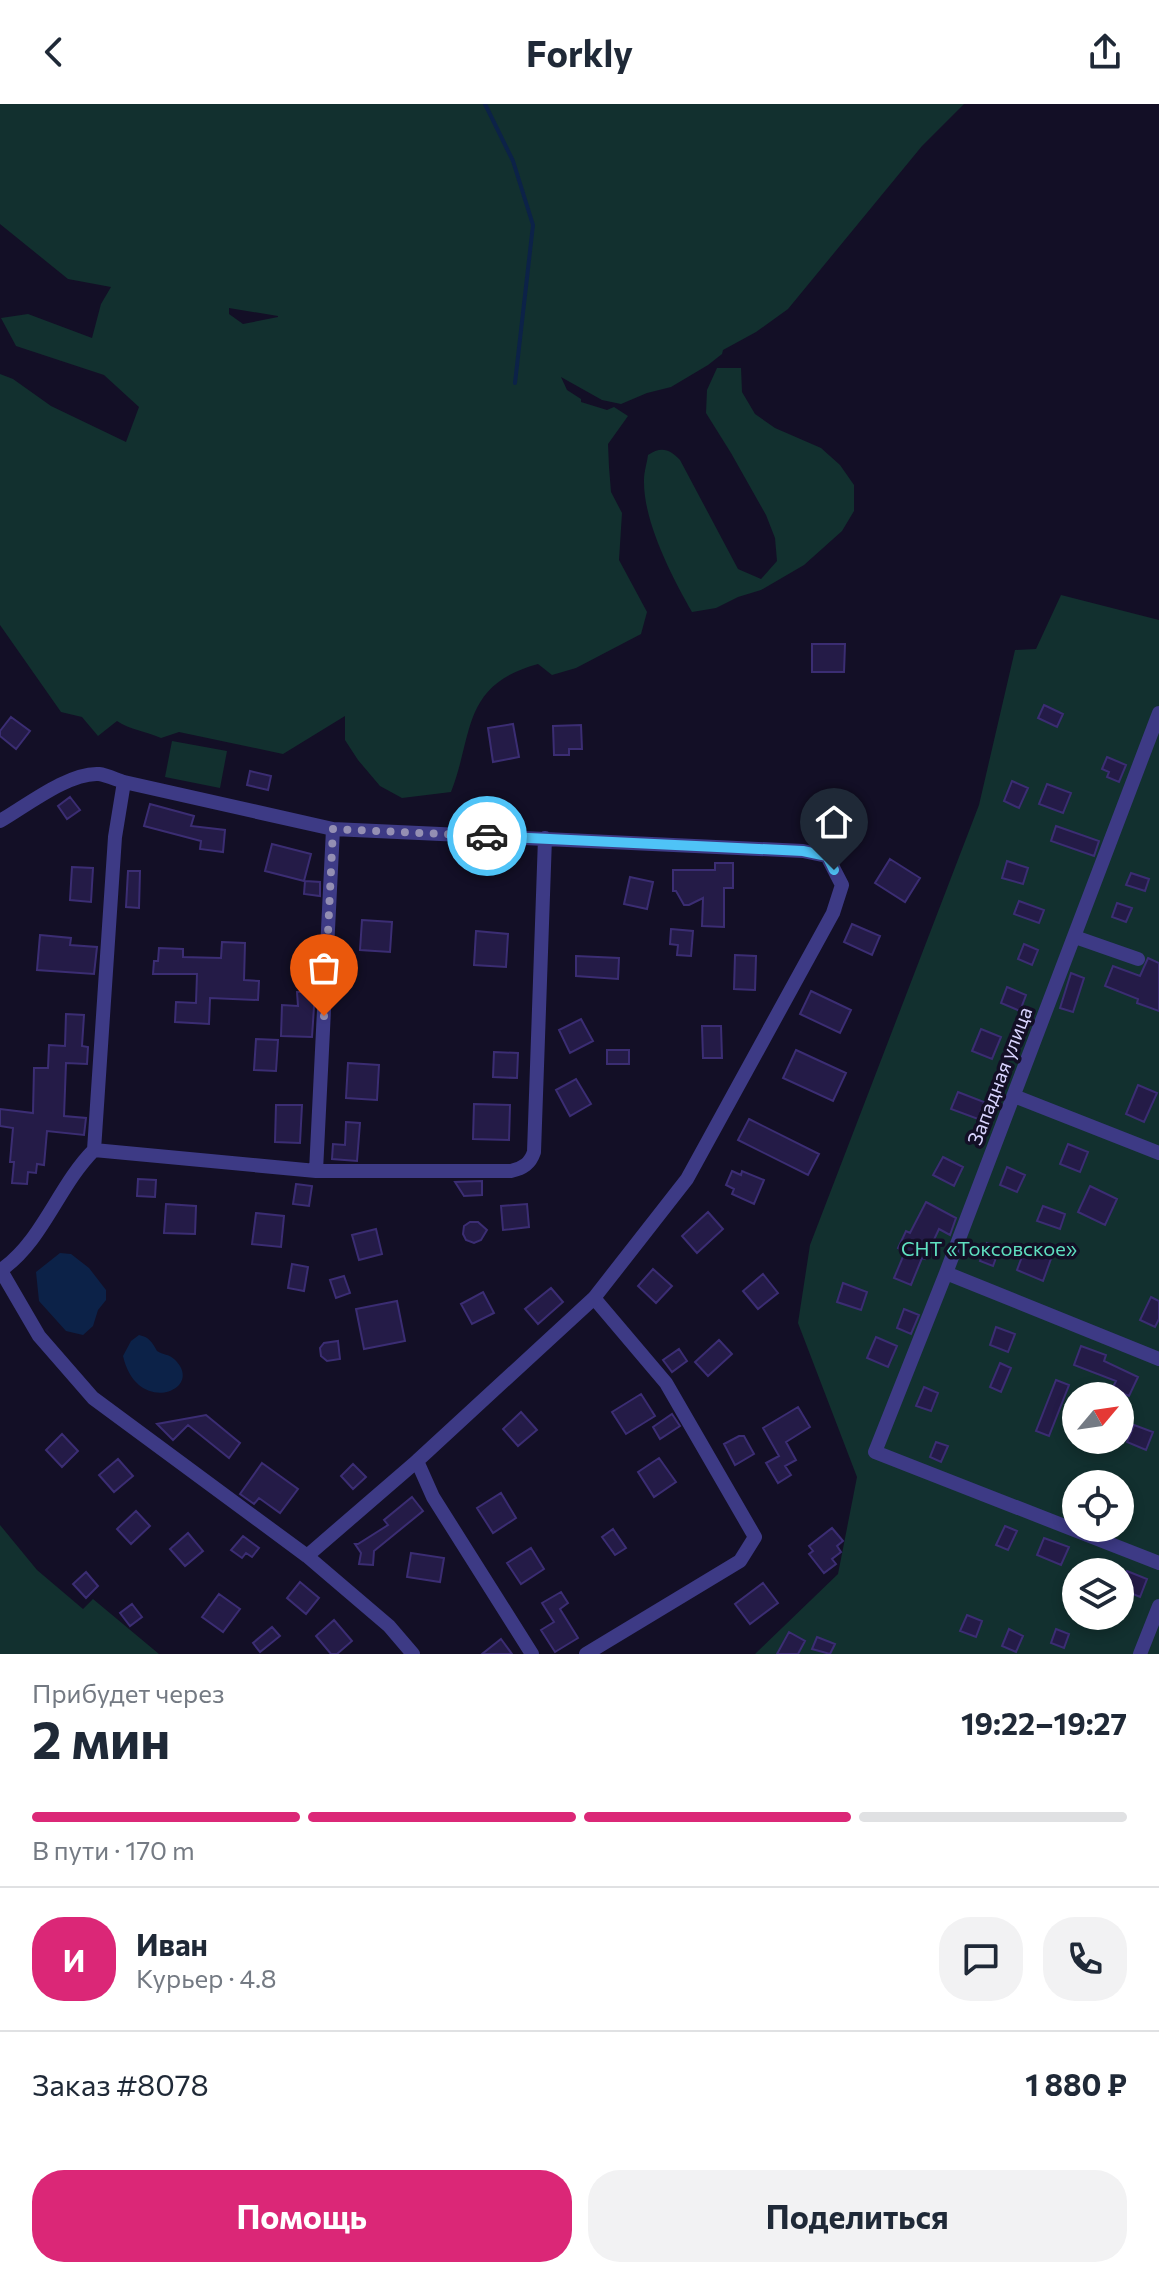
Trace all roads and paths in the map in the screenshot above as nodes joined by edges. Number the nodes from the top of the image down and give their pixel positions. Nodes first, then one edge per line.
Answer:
1 (1159, 713) edge
2 (124, 782) junction
3 (0, 821) edge
4 (333, 829) junction
5 (545, 838) junction
6 (1075, 937) junction
7 (1138, 959) dead end
8 (1014, 1096) junction
9 (94, 1150) junction
10 (1159, 1153) edge
11 (316, 1171) junction
12 (0, 1270) edge
13 (946, 1273) junction
14 (594, 1298) junction
15 (1159, 1359) edge
16 (417, 1461) junction
17 (307, 1556) junction
18 (1159, 1563) edge
19 (1159, 1606) edge
20 (413, 1654) edge
21 (532, 1654) edge
22 (586, 1654) edge
23 (1140, 1654) edge

1 - 6 street, Западная улица
2 - 3 street
2 - 4 street
2 - 9 street
4 - 5 street
4 - 11 street
5 - 11 street
5 - 14 street
6 - 7 street
6 - 8 street, Западная улица
8 - 10 street
8 - 13 street, Западная улица
9 - 11 street
9 - 12 street
12 - 17 street
13 - 15 street
13 - 18 street, Западная улица
14 - 16 street
14 - 22 street
16 - 17 street
16 - 21 street
17 - 20 street
19 - 23 street

